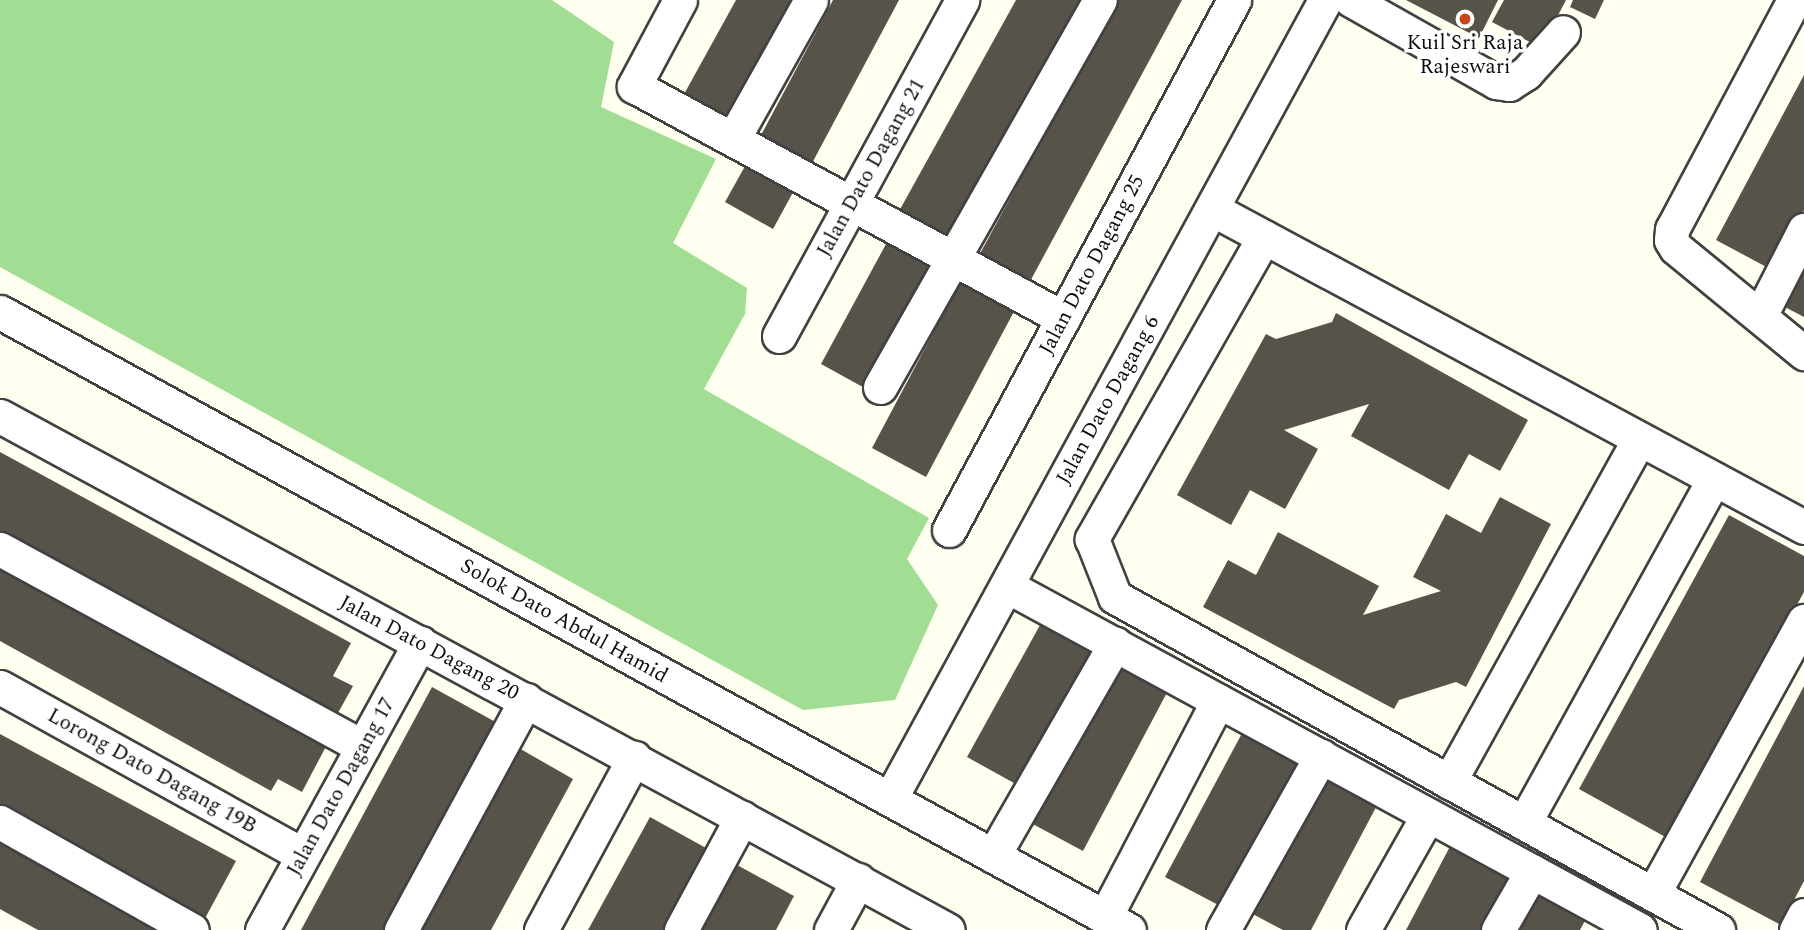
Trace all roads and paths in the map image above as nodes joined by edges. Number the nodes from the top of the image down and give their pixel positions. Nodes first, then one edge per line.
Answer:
1 (680, 0) edge
2 (811, 0) edge
3 (962, 0) edge
4 (1100, 0) edge
5 (1234, 0) edge
6 (1325, 0) edge
7 (1351, 0) edge
8 (1794, 0) edge
9 (1563, 32) dead end
10 (733, 139) junction
11 (851, 203) junction
12 (1212, 209) junction
13 (1804, 230) edge
14 (1264, 237) junction
15 (951, 257) junction
16 (0, 312) edge
17 (1760, 316) junction
18 (1063, 318) junction
19 (779, 336) dead end
20 (1804, 354) edge
21 (880, 387) dead end
22 (0, 416) edge
23 (1639, 439) junction
24 (1714, 479) junction
25 (1804, 527) edge
26 (949, 530) dead end
27 (0, 549) edge
28 (1007, 586) junction
29 (1804, 621) edge
30 (420, 643) junction
31 (1115, 645) junction
32 (0, 687) edge
33 (526, 700) junction
34 (1218, 701) junction
35 (363, 747) junction
36 (1321, 756) junction
37 (634, 758) junction
38 (1449, 782) junction
39 (890, 799) junction
40 (1428, 814) junction
41 (742, 817) junction
42 (0, 822) edge
43 (1524, 823) junction
44 (303, 855) junction
45 (993, 856) junction
46 (1532, 871) junction
47 (858, 880) junction
48 (1653, 894) junction
49 (1804, 915) edge
50 (1117, 923) edge
51 (192, 930) edge
52 (262, 930) edge
53 (401, 930) edge
54 (541, 930) edge
55 (681, 930) edge
56 (831, 930) edge
57 (948, 930) edge
58 (1223, 930) edge
59 (1363, 930) edge
60 (1498, 930) edge
61 (1639, 930) edge
62 (1718, 930) edge
63 (1796, 930) edge

1 - 10 street
2 - 10 street
3 - 11 street, Jalan Dato Dagang 21
4 - 15 street
5 - 18 street, Jalan Dato Dagang 25
6 - 12 street, Jalan Dato Dagang 6
7 - 9 street
8 - 17 street
10 - 11 street
11 - 15 street
11 - 19 street, Jalan Dato Dagang 21
12 - 14 street
12 - 28 street, Jalan Dato Dagang 6
13 - 17 street
14 - 23 street
14 - 38 street
15 - 18 street
15 - 21 street
16 - 39 street, Solok Dato Abdul Hamid
17 - 20 street
18 - 26 street, Jalan Dato Dagang 25
22 - 30 street, Jalan Dato Dagang 20
23 - 24 street
23 - 38 street
24 - 25 street
24 - 43 street
27 - 35 street
28 - 31 street
28 - 39 street, Jalan Dato Dagang 6
29 - 48 street
30 - 33 street, Jalan Dato Dagang 20
30 - 35 street, Jalan Dato Dagang 17
31 - 34 street
31 - 45 street
32 - 44 street, Lorong Dato Dagang 19B
33 - 37 street, Jalan Dato Dagang 20
33 - 53 street
34 - 36 street
34 - 50 street
35 - 44 street, Jalan Dato Dagang 17
36 - 40 street
36 - 58 street
37 - 41 street, Jalan Dato Dagang 20
37 - 54 street
38 - 43 street
39 - 45 street, Solok Dato Abdul Hamid
40 - 46 street
40 - 59 street
41 - 47 street, Jalan Dato Dagang 20
41 - 55 street
42 - 51 street
43 - 48 street
44 - 52 street, Jalan Dato Dagang 17
45 - 50 street, Solok Dato Abdul Hamid
46 - 60 street
46 - 61 street
47 - 56 street
47 - 57 street, Jalan Dato Dagang 20
48 - 62 street
49 - 63 street

